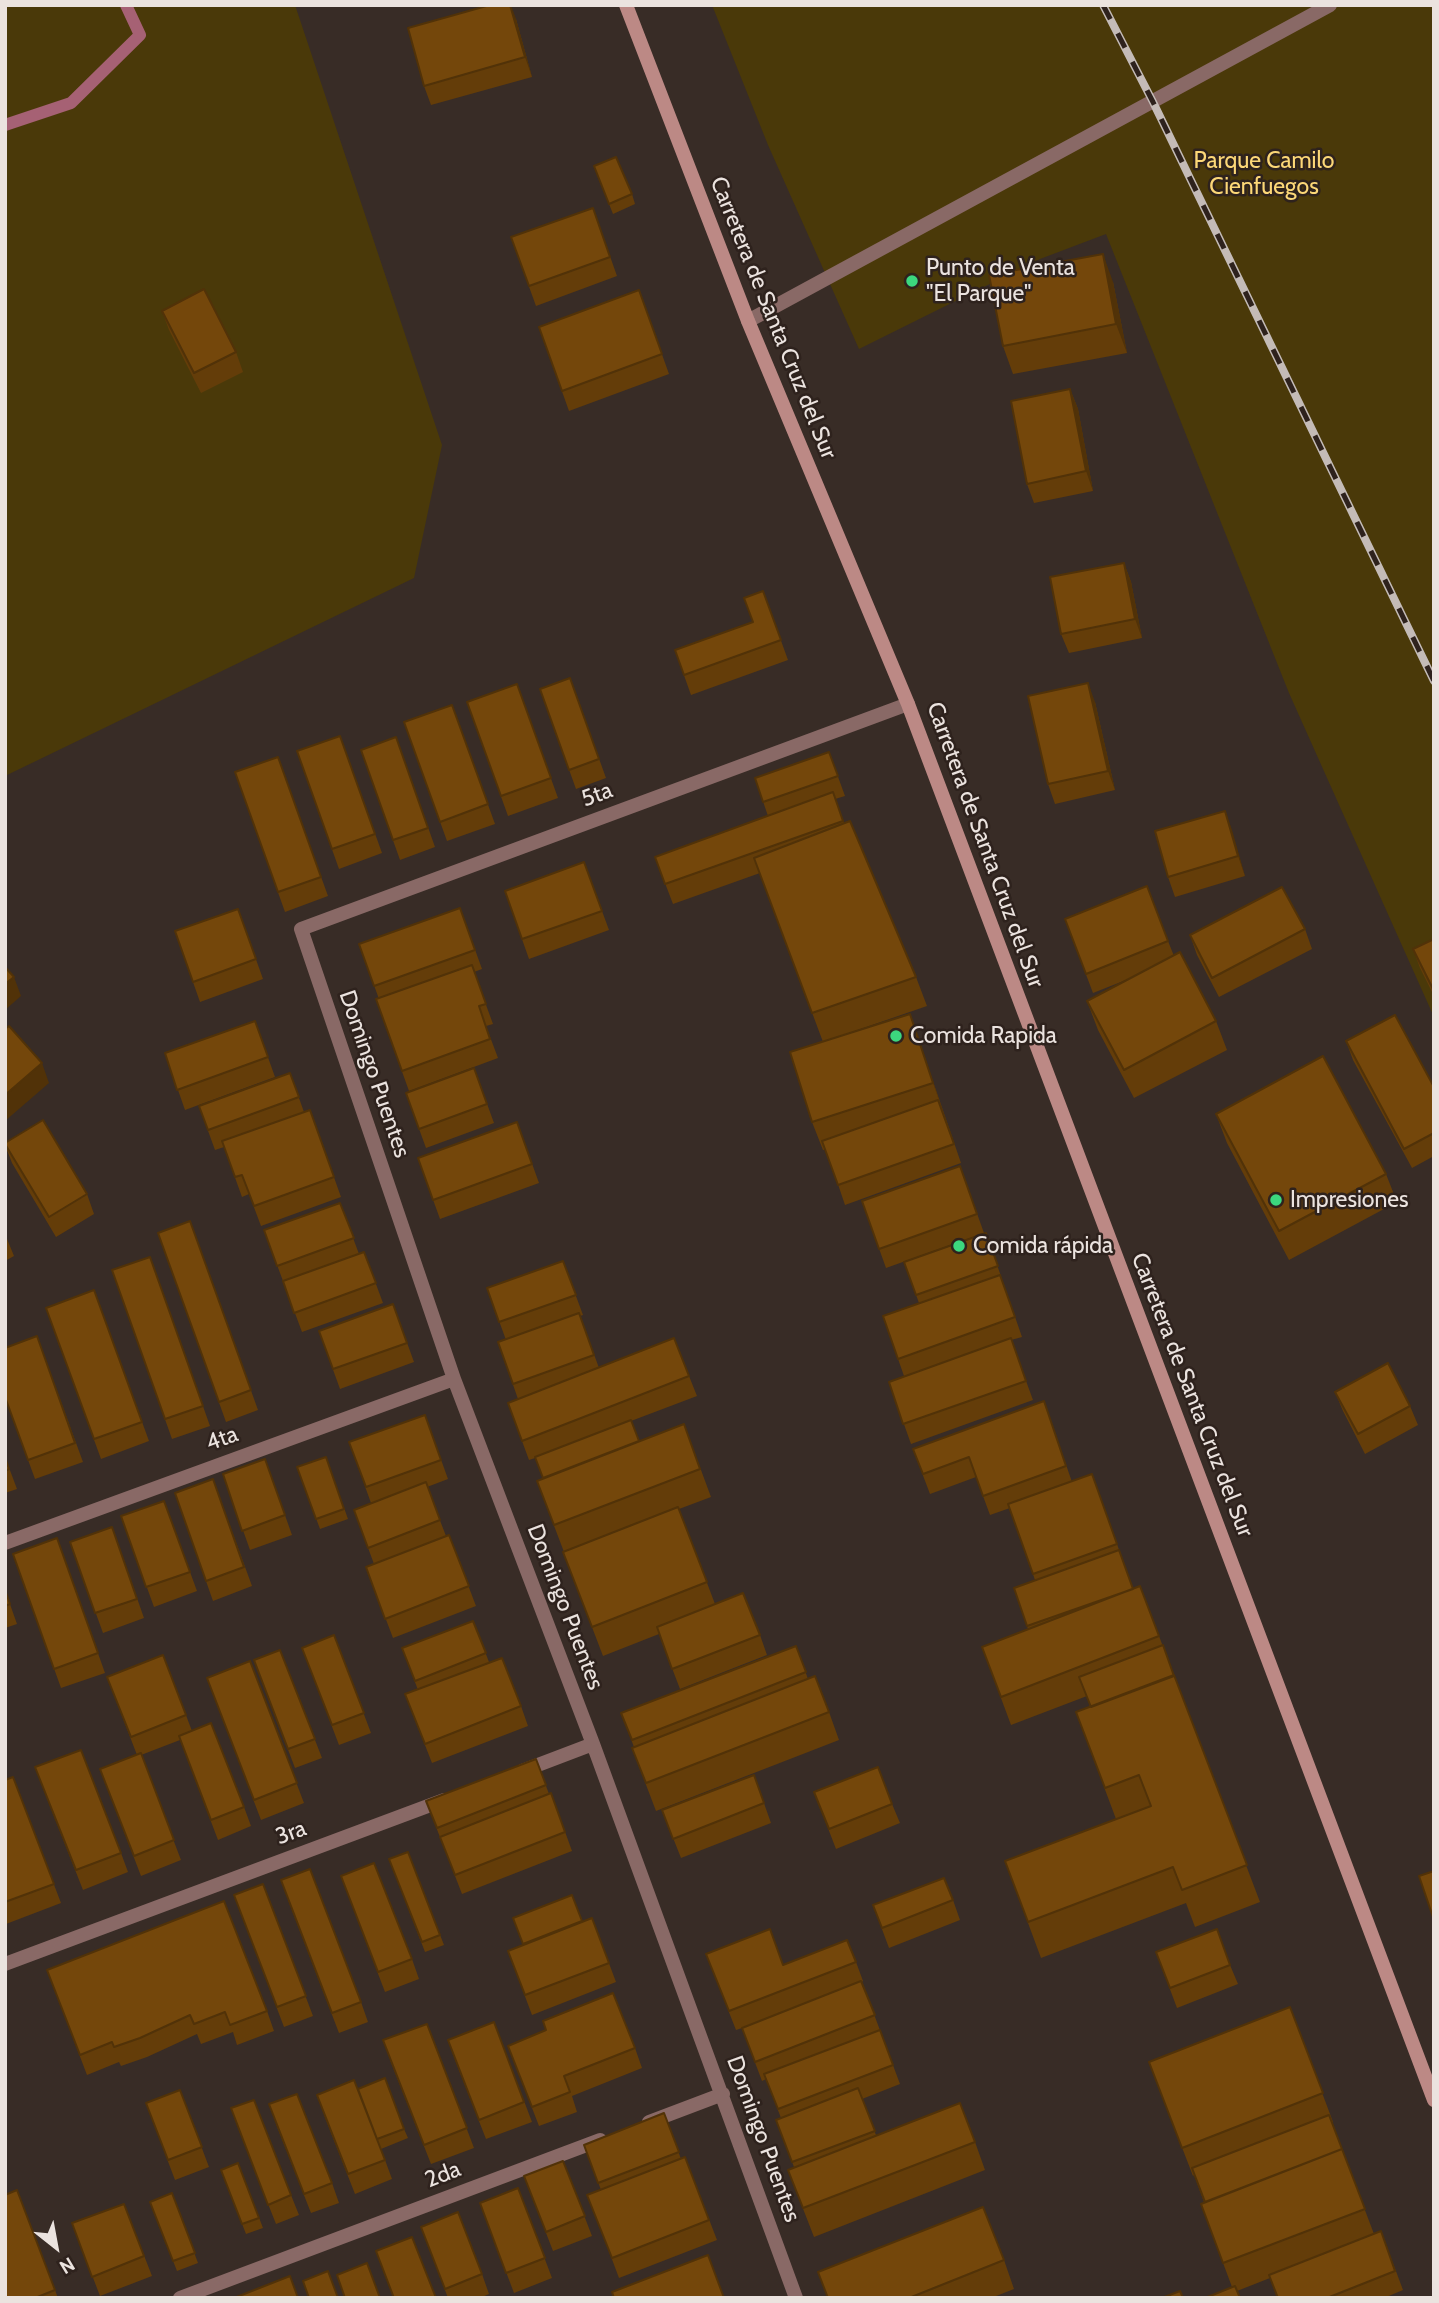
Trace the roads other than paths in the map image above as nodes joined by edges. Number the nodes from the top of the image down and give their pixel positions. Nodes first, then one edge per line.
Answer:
1 (626, 5) edge
2 (1330, 5) edge
3 (748, 321) junction
4 (908, 704) junction
5 (301, 929) joint
6 (454, 1379) junction
7 (5, 1543) edge
8 (593, 1744) junction
9 (515, 1774) edge
10 (463, 1793) edge
11 (5, 1964) edge
12 (1433, 2093) edge
13 (723, 2094) junction
14 (180, 2298) edge
15 (796, 2298) edge

1 - 3 main road, Carretera de Santa Cruz del Sur
2 - 3 street
3 - 4 main road, Carretera de Santa Cruz del Sur
4 - 5 street, 5ta
4 - 12 main road, Carretera de Santa Cruz del Sur
5 - 6 street, Domingo Puentes
6 - 7 street, 4ta
6 - 8 street, Domingo Puentes
8 - 9 street
8 - 13 street, Domingo Puentes
10 - 11 street, 3ra
13 - 14 street, 2da
13 - 15 street, Domingo Puentes

